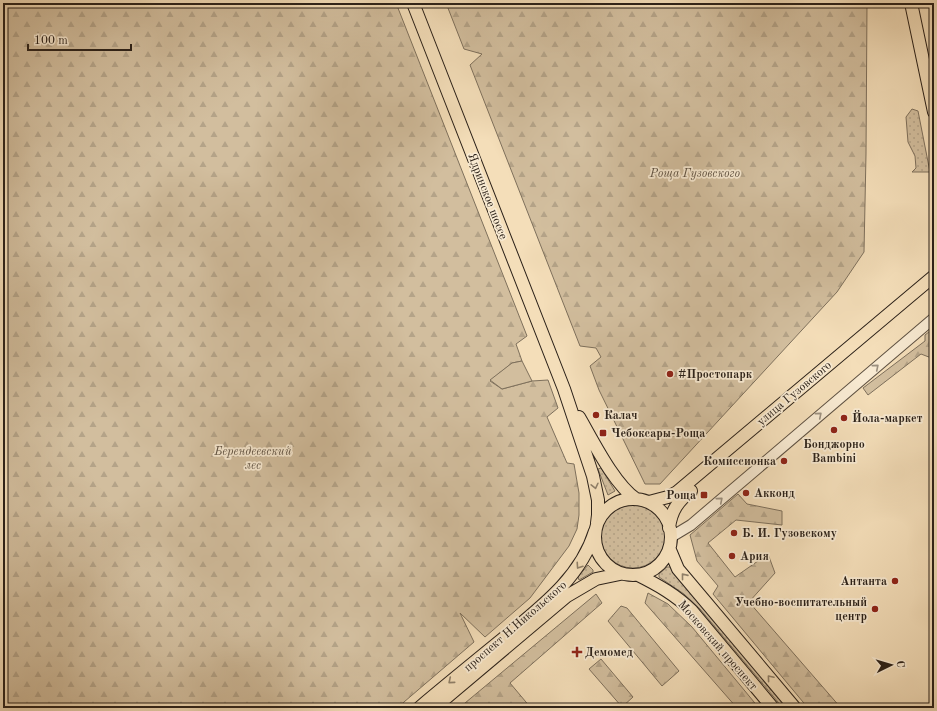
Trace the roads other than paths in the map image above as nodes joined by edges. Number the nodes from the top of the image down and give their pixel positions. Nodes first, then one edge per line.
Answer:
1 (413, 3) edge
2 (911, 3) edge
3 (919, 3) edge
4 (926, 55) junction
5 (934, 77) edge
6 (934, 112) edge
7 (934, 276) edge
8 (934, 284) edge
9 (934, 318) edge
10 (564, 389) junction
11 (636, 499) junction
12 (649, 502) junction
13 (596, 527) junction
14 (670, 532) junction
15 (670, 550) junction
16 (620, 574) junction
17 (638, 575) junction
18 (419, 708) edge
19 (434, 708) edge
20 (773, 708) edge
21 (795, 708) edge

1 - 10 main road, Ядринское шоссе
2 - 4 main road
3 - 4 main road
4 - 5 main road
4 - 6 main road
7 - 12 main road, улица Гузовского
8 - 14 main road, улица Гузовского
14 -> 9 street
10 - 11 main road, Ядринское шоссе
10 -> 13 main road, Ядринское шоссе
11 - 12 main road
11 - 13 main road
12 - 14 main road
13 - 16 main road
13 -> 18 main road, проспект Н.Никольского
14 - 15 main road
15 - 17 main road
21 -> 15 main road, Московский проспект
16 - 17 main road
16 - 19 main road, проспект Н.Никольского
17 - 20 main road, Московский проспект

